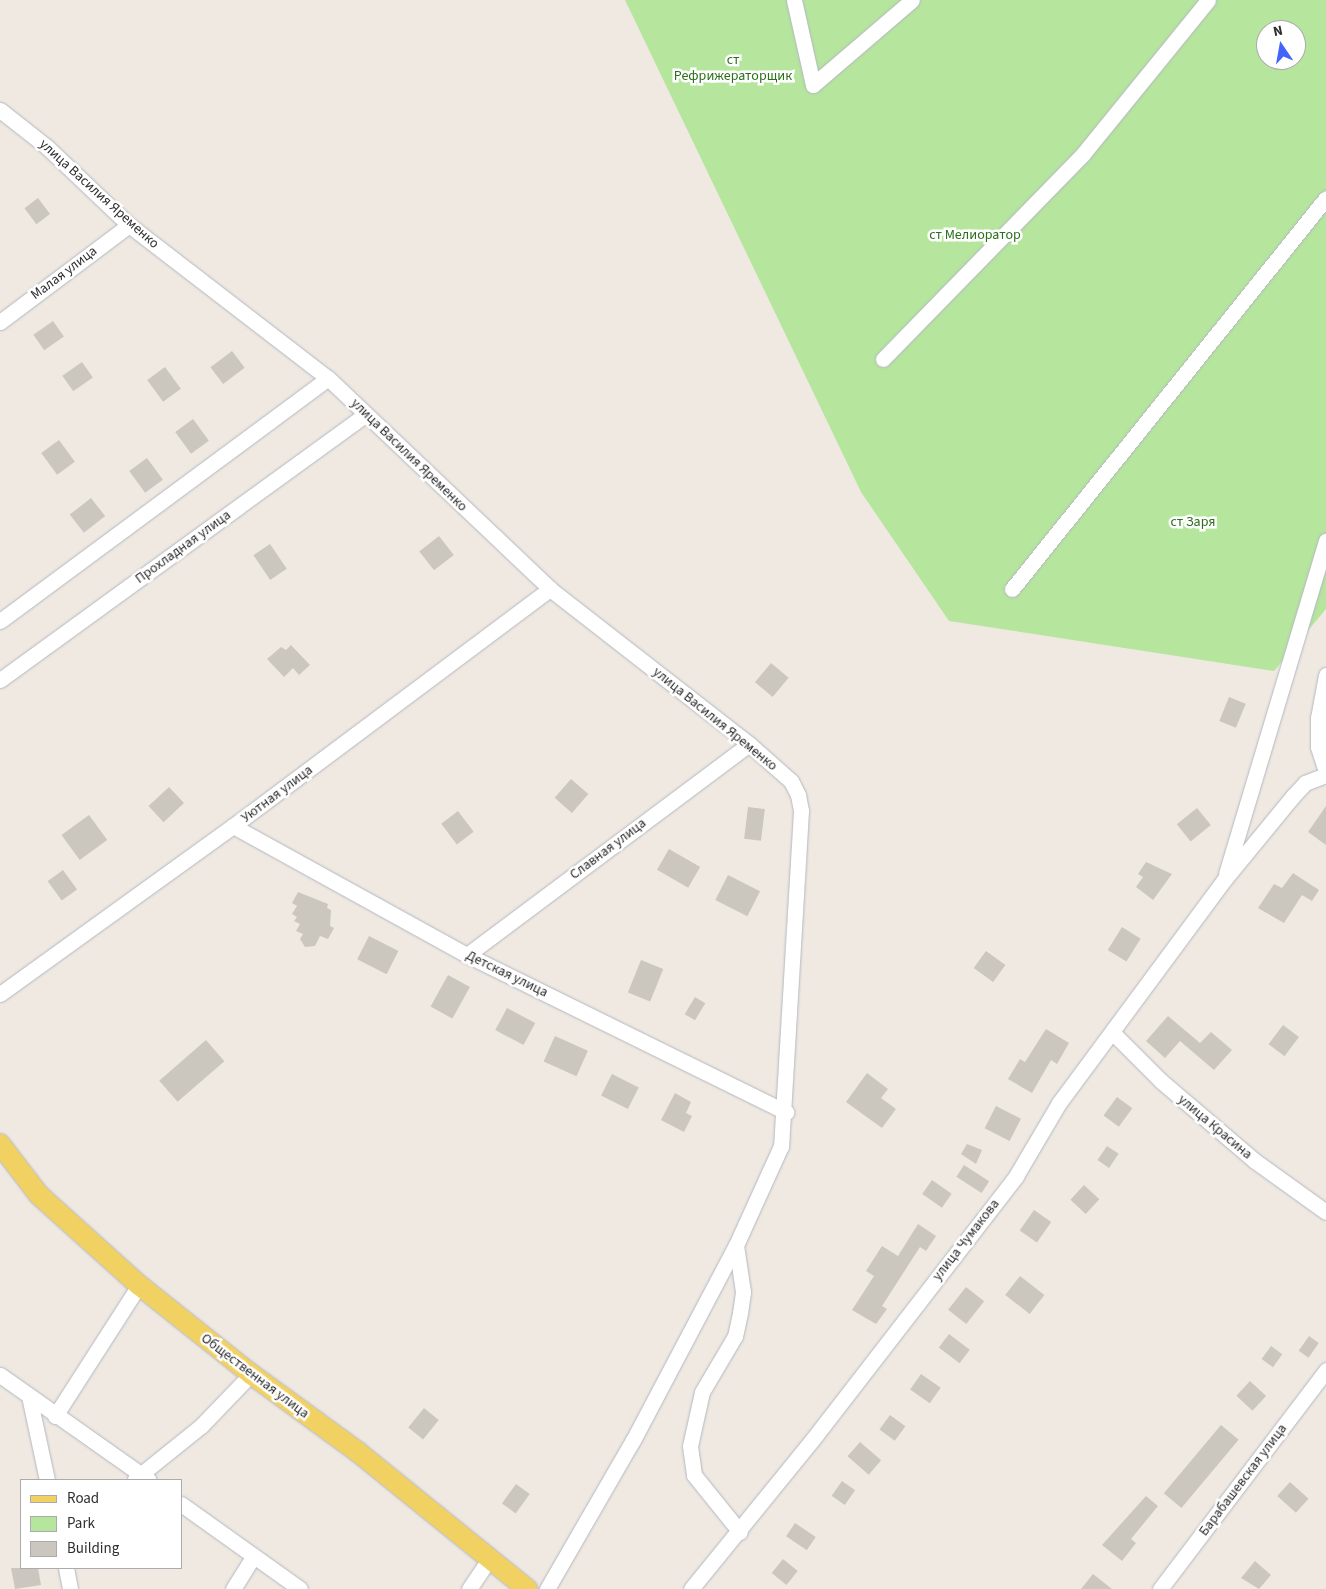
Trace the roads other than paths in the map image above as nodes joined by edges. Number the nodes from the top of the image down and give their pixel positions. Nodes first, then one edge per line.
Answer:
1 (794, 0) edge
2 (912, 0) edge
3 (1208, 0) edge
4 (0, 110) edge
5 (1326, 198) edge
6 (129, 225) junction
7 (0, 322) edge
8 (884, 359) dead end
9 (328, 378) junction
10 (366, 414) junction
11 (1326, 542) edge
12 (550, 589) junction
13 (1012, 589) dead end
14 (0, 622) edge
15 (1326, 675) edge
16 (0, 680) edge
17 (749, 744) junction
18 (1326, 771) edge
19 (1326, 775) edge
20 (233, 826) junction
21 (1224, 880) junction
22 (467, 954) junction
23 (0, 994) edge
24 (1112, 1032) junction
25 (786, 1112) junction
26 (0, 1144) edge
27 (1326, 1212) edge
28 (736, 1245) junction
29 (139, 1285) junction
30 (1326, 1370) edge
31 (251, 1374) junction
32 (0, 1375) edge
33 (29, 1396) junction
34 (55, 1416) junction
35 (141, 1478) edge
36 (47, 1479) edge
37 (182, 1505) edge
38 (740, 1532) junction
39 (254, 1556) junction
40 (488, 1561) junction
41 (66, 1569) edge
42 (70, 1589) edge
43 (233, 1589) edge
44 (300, 1589) edge
45 (469, 1589) edge
46 (527, 1589) edge
47 (547, 1589) edge
48 (691, 1589) edge
49 (1160, 1589) edge

1 - 2 street
3 - 8 street
4 - 6 street, улица Василия Яременко
5 - 13 street
6 - 7 street, Малая улица
6 - 9 street, улица Василия Яременко
9 - 10 street, улица Василия Яременко
9 - 14 street
10 - 12 street, улица Василия Яременко
10 - 16 street, Прохладная улица
11 - 21 street
12 - 17 street, улица Василия Яременко
12 - 20 street, Уютная улица
15 - 18 street
17 - 22 street, Славная улица
17 - 25 street, улица Василия Яременко
19 - 21 street, улица Чумакова
20 - 22 street, Детская улица
20 - 23 street, Уютная улица
21 - 24 street, улица Чумакова
22 - 25 street, Детская улица
24 - 27 street, улица Красина
24 - 38 street, улица Чумакова
25 - 28 street
26 - 29 main road, Общественная улица
28 - 38 street
28 - 47 street
29 - 31 main road, Общественная улица
29 - 34 street
30 - 49 street, Барабашевская улица
31 - 35 street
31 - 40 main road, Общественная улица
32 - 33 street
33 - 34 street
33 - 36 street
34 - 35 street
37 - 39 street
38 - 48 street, улица Чумакова
39 - 43 street
39 - 44 street
40 - 45 street
40 - 46 main road, Общественная улица
41 - 42 street

